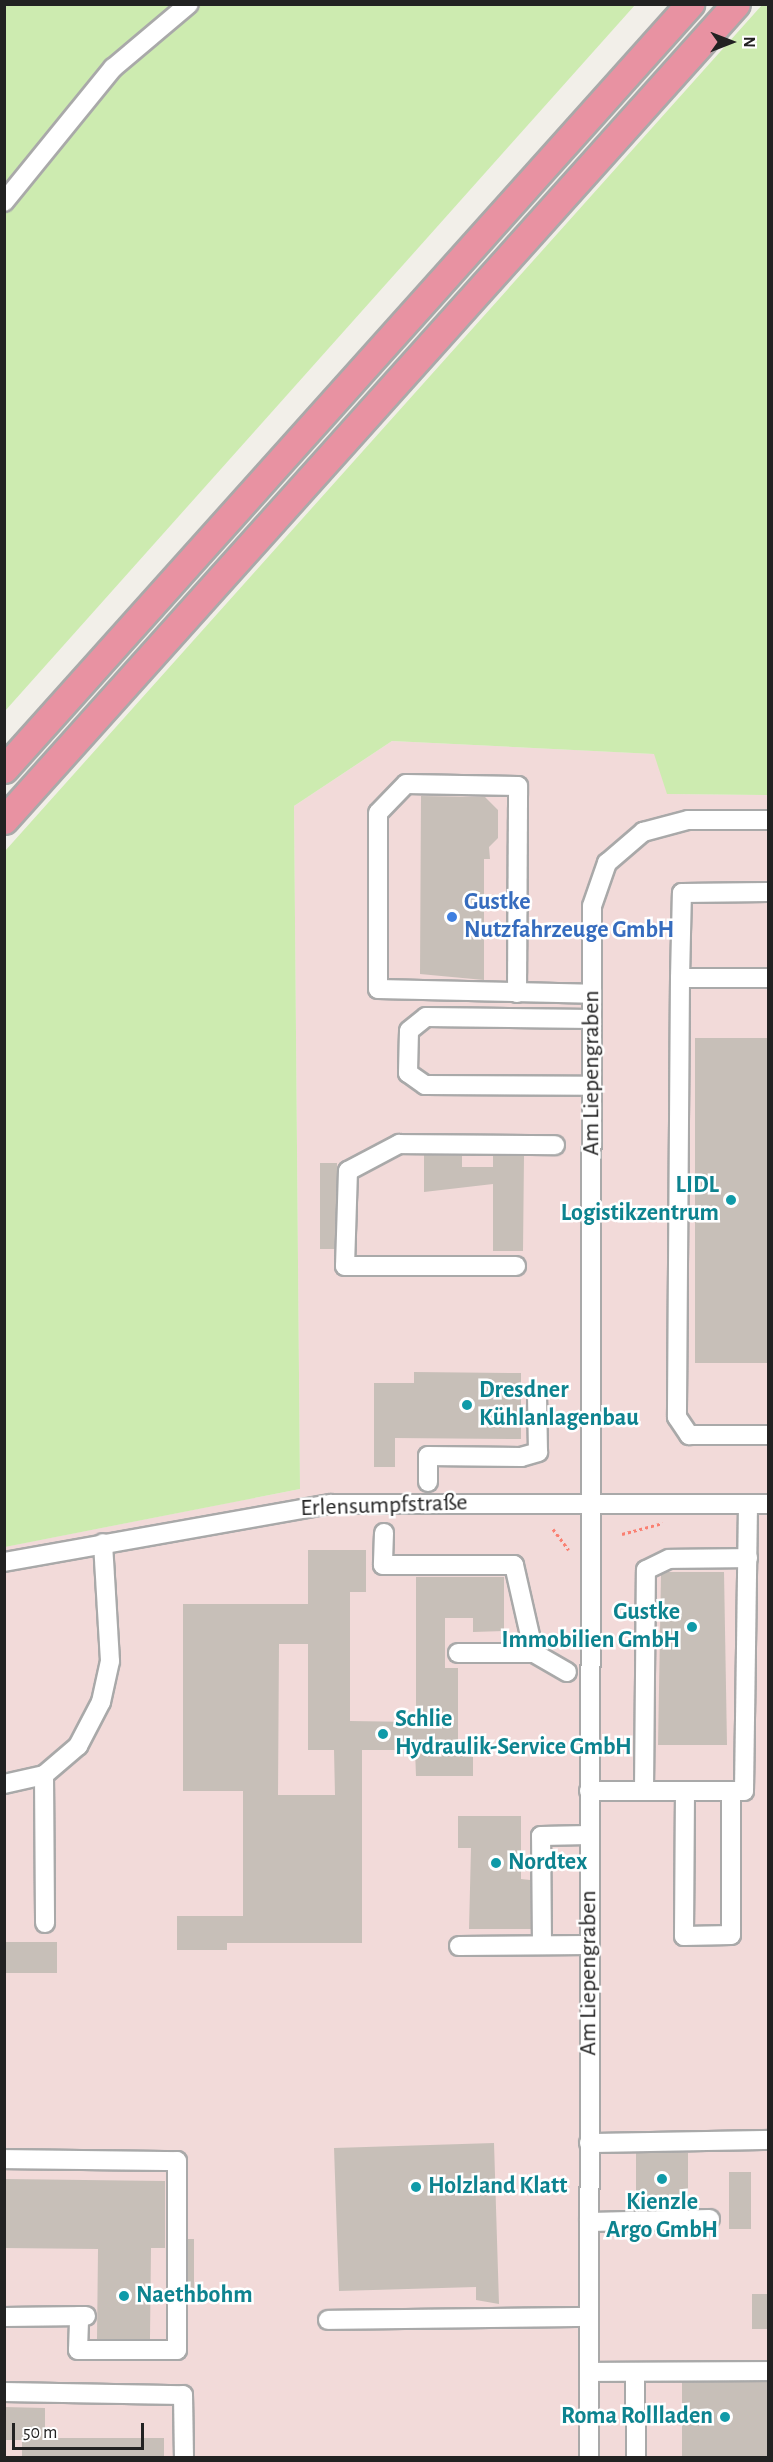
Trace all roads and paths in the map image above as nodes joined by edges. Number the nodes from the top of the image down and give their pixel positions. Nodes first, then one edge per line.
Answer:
1 (189, 4) edge
2 (690, 4) edge
3 (736, 4) edge
4 (4, 202) edge
5 (4, 769) edge
6 (768, 819) edge
7 (4, 820) edge
8 (768, 892) edge
9 (680, 978) junction
10 (768, 978) edge
11 (517, 993) junction
12 (592, 994) junction
13 (592, 1019) junction
14 (592, 1086) junction
15 (555, 1145) dead end
16 (516, 1266) dead end
17 (537, 1396) dead end
18 (768, 1435) edge
19 (428, 1482) dead end
20 (589, 1504) junction
21 (748, 1504) junction
22 (768, 1504) edge
23 (671, 1523) dead end
24 (553, 1529) dead end
25 (384, 1533) dead end
26 (622, 1534) dead end
27 (103, 1543) junction
28 (569, 1550) dead end
29 (748, 1558) junction
30 (4, 1562) edge
31 (458, 1653) dead end
32 (534, 1653) junction
33 (567, 1672) dead end
34 (44, 1775) junction
35 (4, 1784) edge
36 (589, 1791) junction
37 (644, 1791) junction
38 (685, 1791) junction
39 (731, 1791) junction
40 (589, 1835) junction
41 (45, 1923) dead end
42 (542, 1945) junction
43 (589, 1945) junction
44 (459, 1946) dead end
45 (768, 2140) edge
46 (589, 2143) junction
47 (4, 2159) edge
48 (710, 2219) dead end
49 (589, 2222) junction
50 (4, 2317) edge
51 (589, 2317) junction
52 (328, 2320) dead end
53 (768, 2371) edge
54 (589, 2372) junction
55 (635, 2372) junction
56 (4, 2392) edge
57 (184, 2457) edge
58 (589, 2457) edge
59 (636, 2457) edge

1 - 4 street
2 - 5 highway
3 - 7 highway
6 - 12 street, Am Liepengraben
8 - 9 street
9 - 10 street
9 - 18 street
11 - 11 street
11 - 12 street
12 - 13 street, Am Liepengraben
13 - 14 street, Am Liepengraben
13 - 14 street
14 - 20 street, Am Liepengraben
15 - 16 street
17 - 19 street
20 - 21 street, Erlensumpfstraße
20 - 27 street, Erlensumpfstraße
20 - 36 street, Am Liepengraben
21 - 22 street, Erlensumpfstraße
21 - 29 street
23 - 26 path
24 - 28 path
25 - 32 street
27 - 30 street, Erlensumpfstraße
27 - 34 street
29 - 37 street
29 - 39 street
31 - 32 street
32 - 33 street
34 - 35 street
34 - 41 street
36 - 37 street
36 - 40 street, Am Liepengraben
37 - 38 street
38 - 39 street
38 - 39 street
40 - 42 street
40 - 43 street, Am Liepengraben
42 - 43 street
42 - 44 street
43 - 46 street, Am Liepengraben
45 - 46 street
46 - 49 street, Am Liepengraben
47 - 50 street
48 - 49 street
49 - 51 street, Am Liepengraben
51 - 52 street
51 - 54 street, Am Liepengraben
53 - 55 street
54 - 55 street
54 - 58 street, Am Liepengraben
55 - 59 street
56 - 57 street

